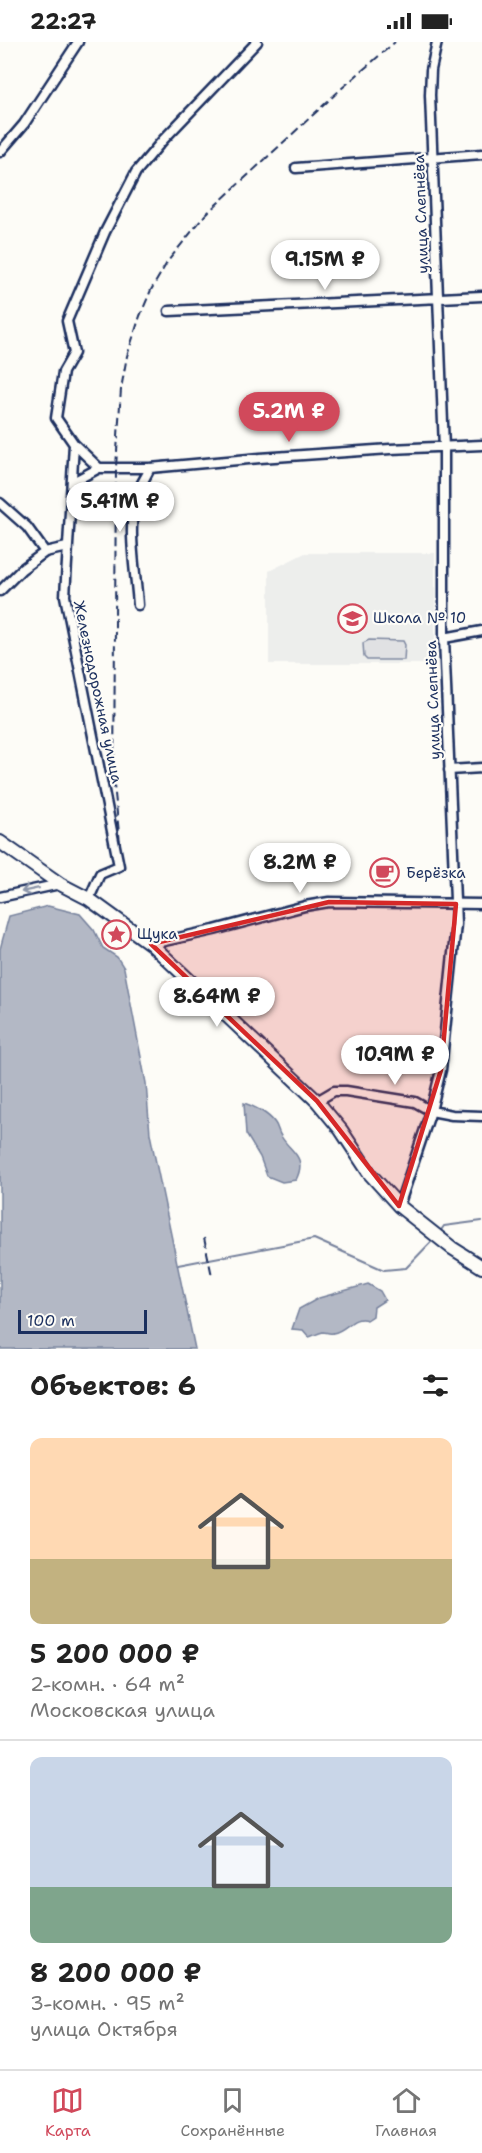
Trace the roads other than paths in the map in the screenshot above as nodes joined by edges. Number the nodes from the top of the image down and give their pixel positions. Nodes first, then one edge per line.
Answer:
1 (78, 42) edge
2 (257, 42) edge
3 (437, 42) edge
4 (0, 152) edge
5 (482, 154) edge
6 (432, 158) junction
7 (296, 168) dead end
8 (482, 296) edge
9 (438, 299) junction
10 (169, 311) dead end
11 (74, 444) junction
12 (482, 445) edge
13 (444, 448) junction
14 (99, 468) junction
15 (150, 468) junction
16 (73, 482) junction
17 (0, 503) edge
18 (67, 547) junction
19 (45, 552) junction
20 (0, 591) edge
21 (138, 606) dead end
22 (482, 632) edge
23 (444, 638) junction
24 (482, 768) edge
25 (449, 770) junction
26 (0, 842) edge
27 (60, 884) junction
28 (0, 897) edge
29 (89, 899) junction
30 (456, 904) junction
31 (482, 904) edge
32 (151, 944) junction
33 (317, 1101) junction
34 (431, 1111) junction
35 (482, 1116) edge
36 (399, 1206) junction
37 (482, 1267) edge

1 - 4 street
2 - 11 street
3 - 6 street, улица Слепнёва
5 - 6 street
6 - 7 street
6 - 9 street, улица Слепнёва
8 - 9 street
9 - 10 street
9 - 13 street, улица Слепнёва
11 - 14 street
11 - 16 street, Железнодорожная улица
12 - 13 street
13 - 15 street
13 - 23 street, улица Слепнёва
14 - 15 street
14 - 16 street
15 - 21 street
16 - 18 street, Железнодорожная улица
17 - 19 street
18 - 19 street
18 - 29 street, Железнодорожная улица
19 - 20 street
22 - 23 street
23 - 25 street, улица Слепнёва
24 - 25 street
25 - 30 street, улица Слепнёва
26 - 27 main road
27 -> 28 street
27 - 29 main road
29 - 32 main road
30 - 31 street
30 - 32 street
30 - 34 street, улица Слепнёва
32 - 33 main road
33 - 34 street
33 - 36 main road
34 - 35 street
34 - 36 street, улица Слепнёва
36 - 37 main road

